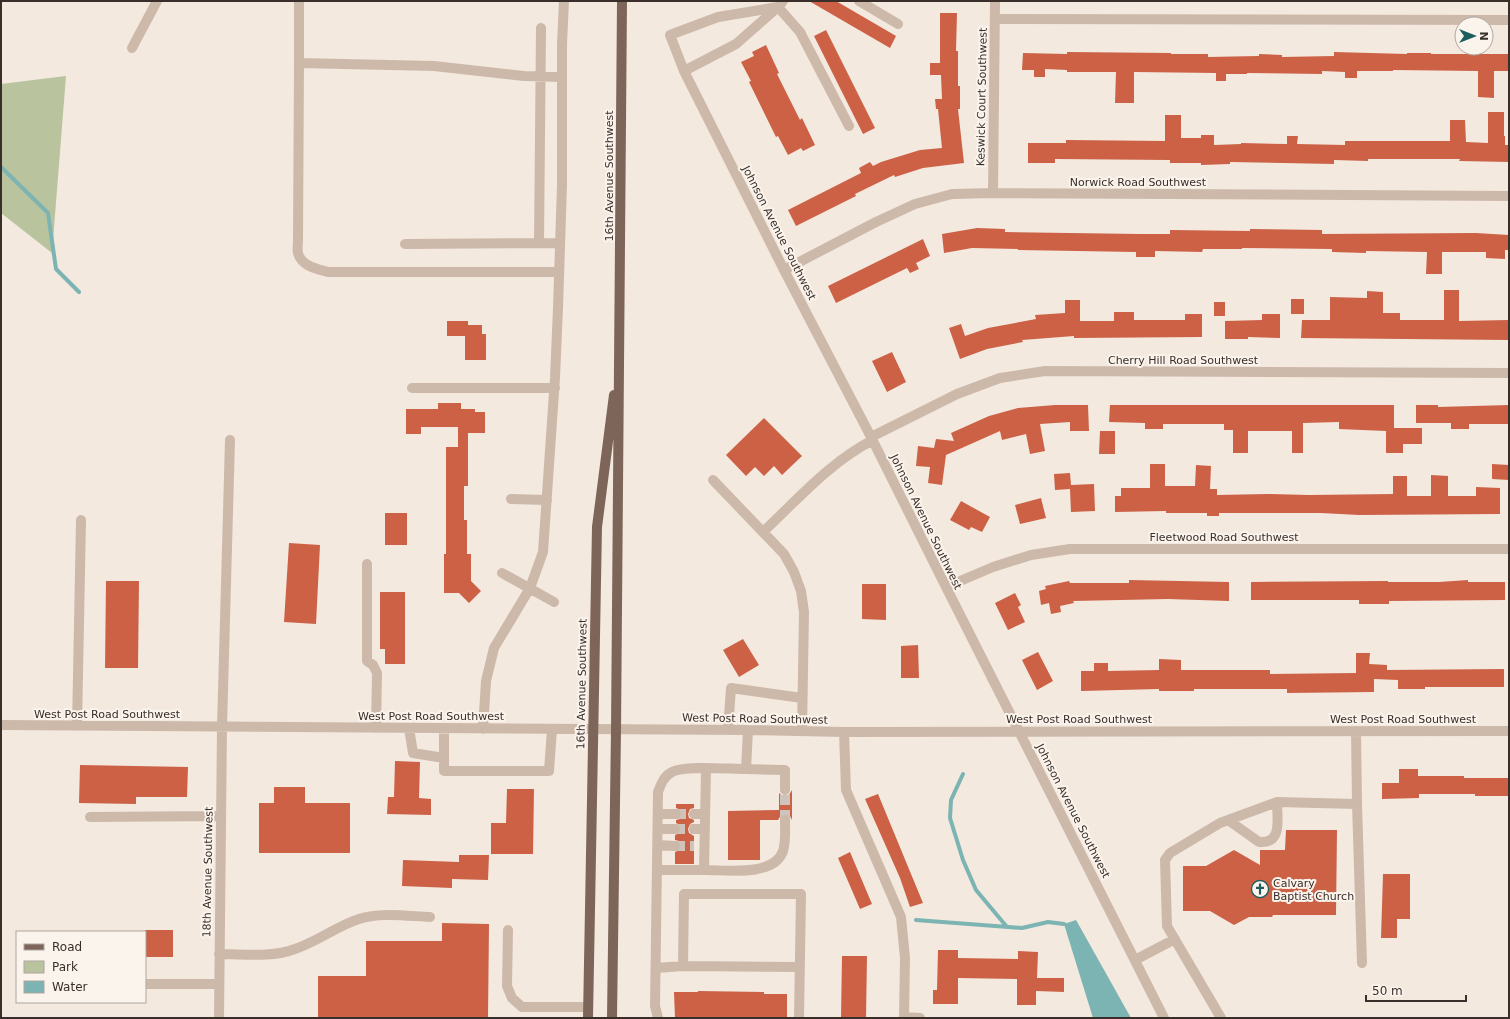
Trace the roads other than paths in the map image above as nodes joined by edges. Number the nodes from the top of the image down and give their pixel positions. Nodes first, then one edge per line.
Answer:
1 (157, 1) edge
2 (299, 1) edge
3 (564, 1) edge
4 (622, 1) edge
5 (859, 1) edge
6 (995, 1) edge
7 (780, 4) edge
8 (995, 19) junction
9 (1509, 20) edge
10 (898, 24) dead end
11 (541, 28) dead end
12 (132, 48) dead end
13 (299, 63) junction
14 (684, 71) junction
15 (541, 76) junction
16 (562, 77) junction
17 (849, 126) dead end
18 (993, 193) junction
19 (1509, 196) edge
20 (560, 242) junction
21 (539, 243) junction
22 (405, 244) dead end
23 (784, 270) junction
24 (559, 272) junction
25 (619, 351) junction
26 (1509, 373) edge
27 (412, 388) dead end
28 (554, 388) junction
29 (872, 439) junction
30 (230, 440) dead end
31 (713, 480) dead end
32 (511, 499) dead end
33 (546, 500) junction
34 (81, 520) dead end
35 (762, 532) junction
36 (1509, 549) edge
37 (367, 564) dead end
38 (502, 573) dead end
39 (946, 587) junction
40 (530, 588) junction
41 (554, 602) dead end
42 (802, 698) junction
43 (1, 725) edge
44 (77, 726) junction
45 (222, 727) junction
46 (376, 728) junction
47 (409, 728) junction
48 (444, 728) junction
49 (483, 729) junction
50 (552, 729) junction
51 (593, 730) junction
52 (616, 730) junction
53 (728, 730) junction
54 (748, 730) junction
55 (802, 731) junction
56 (1020, 731) junction
57 (1356, 731) junction
58 (1509, 731) edge
59 (844, 732) junction
60 (444, 758) junction
61 (706, 769) junction
62 (746, 769) junction
63 (785, 790) tunnel mouth
64 (1277, 802) junction
65 (1357, 804) junction
66 (658, 814) junction
67 (676, 814) tunnel mouth
68 (694, 814) tunnel mouth
69 (705, 814) junction
70 (221, 816) junction
71 (90, 817) dead end
72 (785, 820) tunnel mouth
73 (1228, 820) junction
74 (658, 829) junction
75 (676, 829) tunnel mouth
76 (658, 845) junction
77 (676, 846) tunnel mouth
78 (657, 870) junction
79 (704, 870) junction
80 (430, 917) dead end
81 (508, 930) dead end
82 (1175, 939) junction
83 (219, 954) junction
84 (1135, 960) junction
85 (1362, 963) dead end
86 (683, 966) junction
87 (799, 967) junction
88 (656, 968) junction
89 (146, 984) edge
90 (219, 984) junction
91 (588, 1007) junction
92 (219, 1018) edge
93 (588, 1018) edge
94 (612, 1018) edge
95 (658, 1018) edge
96 (799, 1018) edge
97 (904, 1018) edge
98 (920, 1018) edge
99 (1164, 1018) edge
100 (1221, 1018) edge

1 - 12 street
2 - 13 street
3 - 16 street
4 - 25 main road, 16th Avenue Southwest
5 - 10 street
6 - 8 street, Keswick Court Southwest
7 - 14 street
7 - 14 street, Johnson Avenue Southwest
7 - 17 street
8 - 9 street
8 - 18 street, Keswick Court Southwest
11 - 15 street
13 - 15 street
13 - 24 street
14 - 23 street, Johnson Avenue Southwest
15 - 16 street
15 - 21 street
16 - 20 street
18 - 19 street, Norwick Road Southwest
18 - 23 street, Norwick Road Southwest
20 - 21 street
20 - 24 street
21 - 22 street
23 - 29 street, Johnson Avenue Southwest
24 - 28 street
25 - 51 main road, 16th Avenue Southwest
25 - 52 main road, 16th Avenue Southwest
26 - 29 street, Cherry Hill Road Southwest
27 - 28 street
28 - 33 street
29 - 35 street, Cherry Hill Road Southwest
29 - 39 street, Johnson Avenue Southwest
30 - 45 street, 18th Avenue Southwest
31 - 35 street
32 - 33 street
33 - 40 street
34 - 44 street
35 - 42 street
36 - 39 street, Fleetwood Road Southwest
37 - 46 street
38 - 40 street
39 - 56 street, Johnson Avenue Southwest
40 - 41 street
40 - 49 street
42 - 53 street
42 - 55 street
43 - 44 street, West Post Road Southwest
44 - 45 street, West Post Road Southwest
45 - 46 street, West Post Road Southwest
45 - 70 street, 18th Avenue Southwest
46 - 47 street, West Post Road Southwest
47 - 48 street, West Post Road Southwest
47 - 60 street
48 - 49 street, West Post Road Southwest
48 - 60 street
49 - 50 street, West Post Road Southwest
50 - 51 street, West Post Road Southwest
50 - 60 street
51 - 52 street, West Post Road Southwest
51 - 91 main road, 16th Avenue Southwest
52 - 53 street, West Post Road Southwest
52 - 94 main road, 16th Avenue Southwest
53 - 54 street, West Post Road Southwest
54 - 55 street, West Post Road Southwest
54 - 62 street
55 - 59 street, West Post Road Southwest
56 - 57 street, West Post Road Southwest
56 - 59 street, West Post Road Southwest
56 - 84 street, Johnson Avenue Southwest
57 - 58 street, West Post Road Southwest
57 - 65 street
59 - 97 street
61 - 62 street
61 - 66 street
61 - 69 street
62 - 63 street
64 - 65 street
64 - 73 street
64 - 73 street
65 - 85 street
66 - 67 street
66 - 74 street
68 - 69 street
69 - 79 street
70 - 71 street
70 - 83 street, 18th Avenue Southwest
72 - 79 street
73 - 82 street
74 - 75 street
74 - 76 street
76 - 77 street
76 - 78 street
78 - 79 street
78 - 88 street
80 - 83 street
81 - 91 street
82 - 84 street
82 - 100 street
83 - 90 street, 18th Avenue Southwest
84 - 99 street, Johnson Avenue Southwest
86 - 87 street
86 - 87 street
86 - 88 street
87 - 96 street
88 - 95 street
89 - 90 street
90 - 92 street, 18th Avenue Southwest
91 - 93 main road, 16th Avenue Southwest
97 - 98 street

